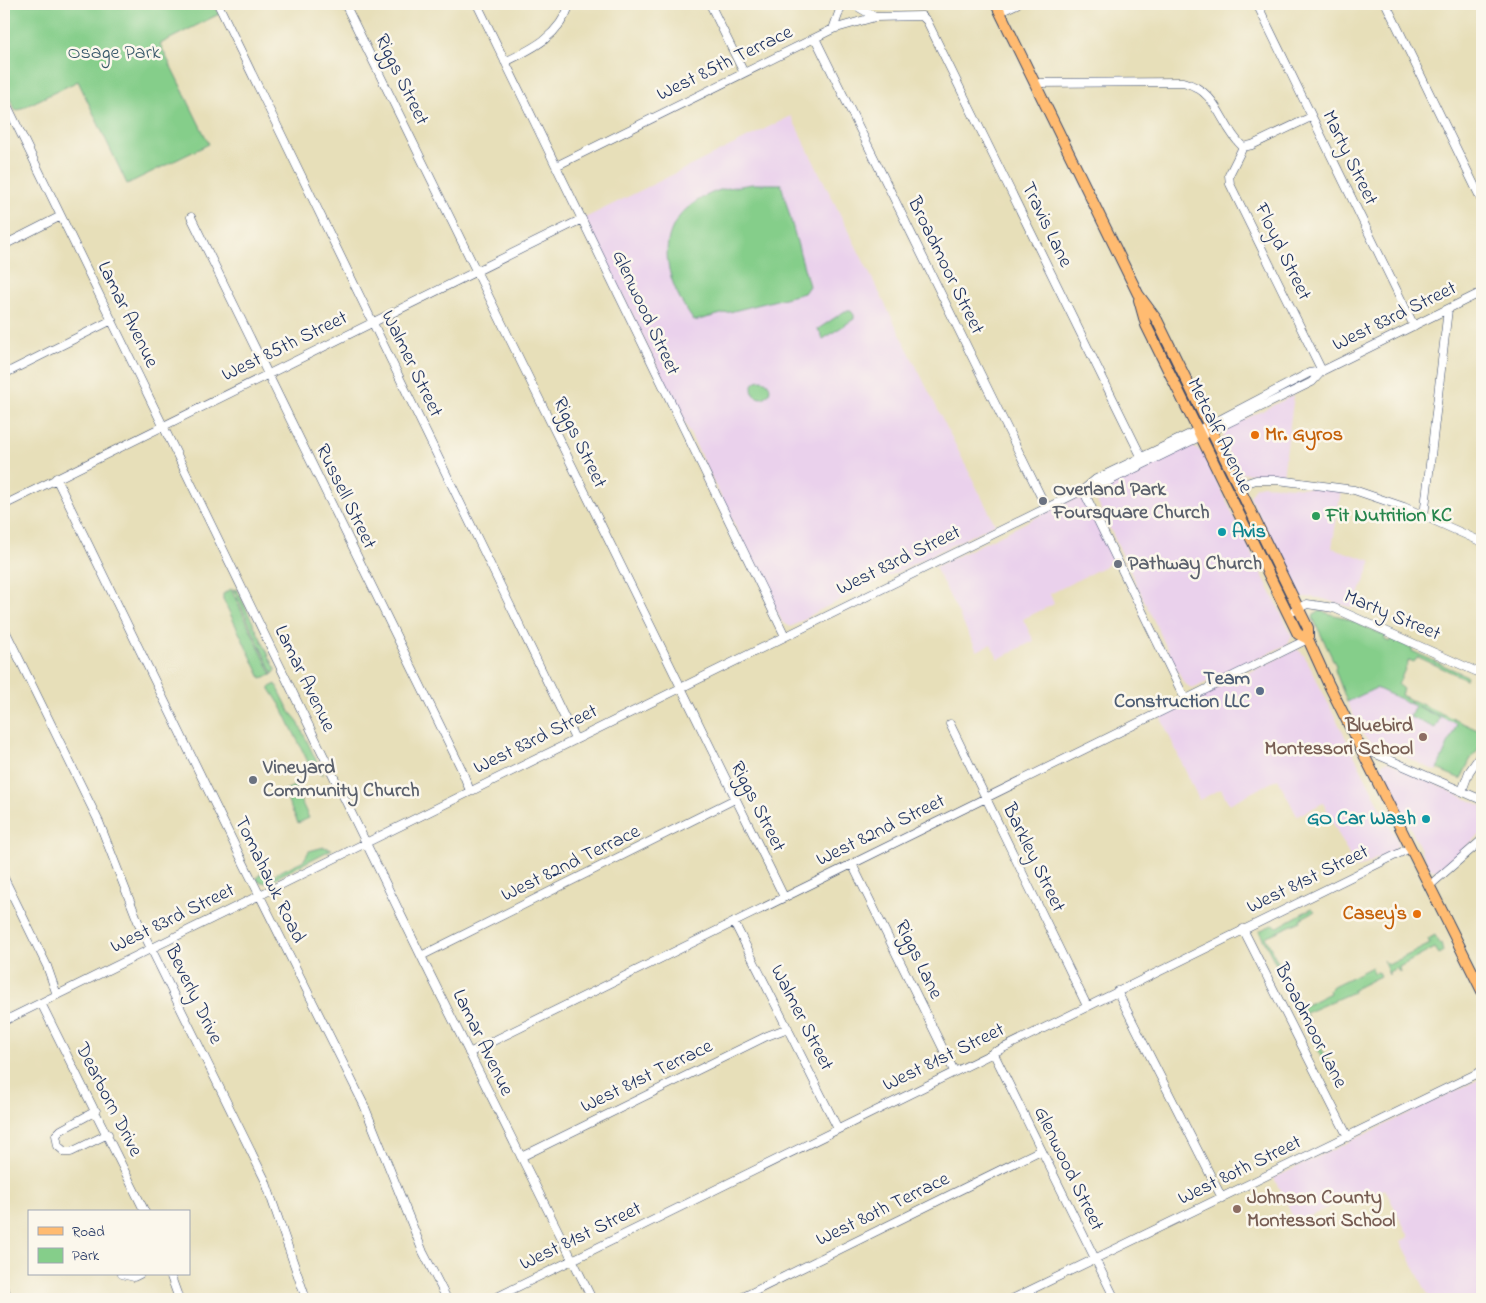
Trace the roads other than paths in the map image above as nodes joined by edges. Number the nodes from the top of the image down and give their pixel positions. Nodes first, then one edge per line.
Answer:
1 (218, 4) edge
2 (345, 4) edge
3 (477, 4) edge
4 (570, 4) edge
5 (710, 4) edge
6 (842, 4) edge
7 (853, 4) edge
8 (1017, 4) edge
9 (1257, 4) edge
10 (1386, 4) edge
11 (998, 8) edge
12 (916, 15) joint
13 (875, 17) junction
14 (833, 29) junction
15 (815, 38) junction
16 (505, 62) junction
17 (744, 73) junction
18 (1035, 83) junction
19 (4, 98) edge
20 (7, 114) edge
21 (1310, 117) junction
22 (1243, 147) junction
23 (556, 166) junction
24 (1482, 202) edge
25 (62, 216) junction
26 (191, 217) dead end
27 (582, 219) junction
28 (4, 245) edge
29 (476, 270) junction
30 (1482, 292) edge
31 (1138, 294) junction
32 (1448, 309) junction
33 (112, 320) junction
34 (373, 322) junction
35 (1414, 326) junction
36 (1322, 371) junction
37 (267, 373) junction
38 (4, 374) edge
39 (163, 425) junction
40 (1210, 428) junction
41 (1198, 434) junction
42 (1141, 456) junction
43 (56, 478) junction
44 (1238, 486) junction
45 (1083, 490) junction
46 (4, 505) edge
47 (1046, 507) junction
48 (1424, 516) junction
49 (1482, 542) edge
50 (1299, 609) junction
51 (1287, 614) junction
52 (4, 628) edge
53 (785, 636) junction
54 (1308, 639) junction
55 (1482, 674) edge
56 (680, 687) junction
57 (1185, 700) junction
58 (950, 724) dead end
59 (575, 739) junction
60 (1360, 747) junction
61 (1482, 753) edge
62 (470, 791) junction
63 (1462, 791) junction
64 (985, 798) junction
65 (735, 799) junction
66 (1482, 800) edge
67 (1482, 840) edge
68 (366, 842) junction
69 (1410, 848) junction
70 (852, 864) junction
71 (4, 878) edge
72 (1430, 886) junction
73 (259, 895) junction
74 (784, 897) junction
75 (734, 922) junction
76 (1244, 929) junction
77 (151, 948) junction
78 (421, 956) junction
79 (1117, 991) junction
80 (1482, 991) edge
81 (57, 995) junction
82 (41, 1003) junction
83 (1087, 1006) junction
84 (4, 1021) edge
85 (788, 1028) junction
86 (993, 1052) junction
87 (469, 1053) junction
88 (954, 1071) junction
89 (1482, 1071) edge
90 (96, 1111) junction
91 (838, 1129) junction
92 (108, 1134) junction
93 (1348, 1137) junction
94 (1041, 1150) junction
95 (521, 1157) junction
96 (1222, 1198) junction
97 (144, 1210) edge
98 (572, 1260) junction
99 (1095, 1260) junction
100 (171, 1276) edge
101 (4, 1289) edge
102 (9, 1299) edge
103 (179, 1299) edge
104 (306, 1299) edge
105 (446, 1299) edge
106 (493, 1299) edge
107 (592, 1299) edge
108 (739, 1299) edge
109 (1012, 1299) edge
110 (1115, 1299) edge

1 - 34 street, Walmer Street
2 - 29 street, Riggs Street
3 - 16 street, Glenwood Street
4 - 16 street
5 - 17 street
6 - 14 street
7 - 13 street
8 - 11 street
9 - 21 street, Marty Street
10 - 24 street
11 - 18 main road, Metcalf Avenue
12 - 13 street, West 85th Terrace
12 - 42 street, Travis Lane
13 - 14 street, West 85th Terrace
14 - 15 street, West 85th Terrace
15 - 17 street, West 85th Terrace
15 - 47 street, Broadmoor Street
16 - 23 street, Glenwood Street
17 - 23 street, West 85th Terrace
18 - 22 street
18 - 31 main road, Metcalf Avenue
19 - 20 street, Lamar Avenue
20 - 25 street, Lamar Avenue
21 - 22 street
21 - 35 street, Marty Street
22 - 36 street, Floyd Street
23 - 27 street, Glenwood Street
25 - 28 street
25 - 33 street, Lamar Avenue
26 - 37 street, Russell Street
27 - 29 street, West 85th Street
27 - 53 street, Glenwood Street
29 - 34 street, West 85th Street
29 - 56 street, Riggs Street
30 - 32 street, West 83rd Street
31 - 40 main road, Metcalf Avenue
31 - 41 main road, Metcalf Avenue
32 - 35 street, West 83rd Street
32 - 48 street
33 - 38 street
33 - 39 street, Lamar Avenue
34 - 37 street, West 85th Street
34 - 59 street, Walmer Street
35 - 36 street, West 83rd Street
36 - 40 street, West 83rd Street
37 - 39 street, West 85th Street
37 - 62 street, Russell Street
39 - 43 street, West 85th Street
39 - 68 street, Lamar Avenue
40 - 41 street, West 83rd Street
40 - 44 main road, Metcalf Avenue
41 - 42 street, West 83rd Street
41 - 45 street, West 83rd Street
41 - 51 main road, Metcalf Avenue
42 - 45 street, West 83rd Street
43 - 46 street, West 85th Street
43 - 73 street, Tomahawk Road
44 - 48 street
44 - 50 main road, Metcalf Avenue
45 - 47 street, West 83rd Street
45 - 57 street
47 - 53 street, West 83rd Street
48 - 49 street
50 - 51 street, Marty Street
50 - 54 main road, Metcalf Avenue
50 - 55 street, Marty Street
51 - 54 main road, Metcalf Avenue
52 - 77 street, Beverly Drive
53 - 56 street, West 83rd Street
54 - 57 street, West 82nd Street
54 - 60 main road, Metcalf Avenue
56 - 59 street, West 83rd Street
56 - 65 street, Riggs Street
57 - 64 street, West 82nd Street
58 - 64 street, Barkley Street
59 - 62 street, West 83rd Street
60 - 63 street
60 - 69 main road, Metcalf Avenue
61 - 63 street
62 - 68 street, West 83rd Street
63 - 66 street
64 - 70 street, West 82nd Street
64 - 83 street, Barkley Street
65 - 74 street, Riggs Street
65 - 78 street, West 82nd Terrace
67 - 72 street
68 - 73 street, West 83rd Street
68 - 78 street, Lamar Avenue
69 - 72 main road, Metcalf Avenue
69 - 76 street, West 81st Street
70 - 74 street, West 82nd Street
70 - 88 street, Riggs Lane
71 - 81 street
72 - 80 main road, Metcalf Avenue
73 - 77 street, West 83rd Street
73 - 105 street, Tomahawk Road
74 - 75 street, West 82nd Street
75 - 85 street, Walmer Street
75 - 87 street, West 82nd Street
76 - 79 street, West 81st Street
76 - 93 street, Broadmoor Lane
77 - 81 street, West 83rd Street
77 - 104 street, Beverly Drive
78 - 87 street, Lamar Avenue
79 - 83 street, West 81st Street
79 - 96 street
81 - 82 street, West 83rd Street
82 - 84 street, West 83rd Street
82 - 90 street, Dearborn Drive
83 - 86 street, West 81st Street
85 - 91 street, Walmer Street
85 - 95 street, West 81st Terrace
86 - 88 street, West 81st Street
86 - 94 street, Glenwood Street
87 - 95 street, Lamar Avenue
88 - 91 street, West 81st Street
89 - 93 street, West 80th Street
90 - 92 street, Dearborn Drive
90 - 92 street
91 - 98 street, West 81st Street
92 - 97 street, Dearborn Drive
93 - 96 street, West 80th Street
94 - 99 street, Glenwood Street
94 - 108 street, West 80th Terrace
95 - 98 street, Lamar Avenue
96 - 99 street, West 80th Street
98 - 106 street, West 81st Street
98 - 107 street, Lamar Avenue
99 - 109 street, West 80th Street
99 - 110 street, Glenwood Street
100 - 103 street
101 - 102 street

